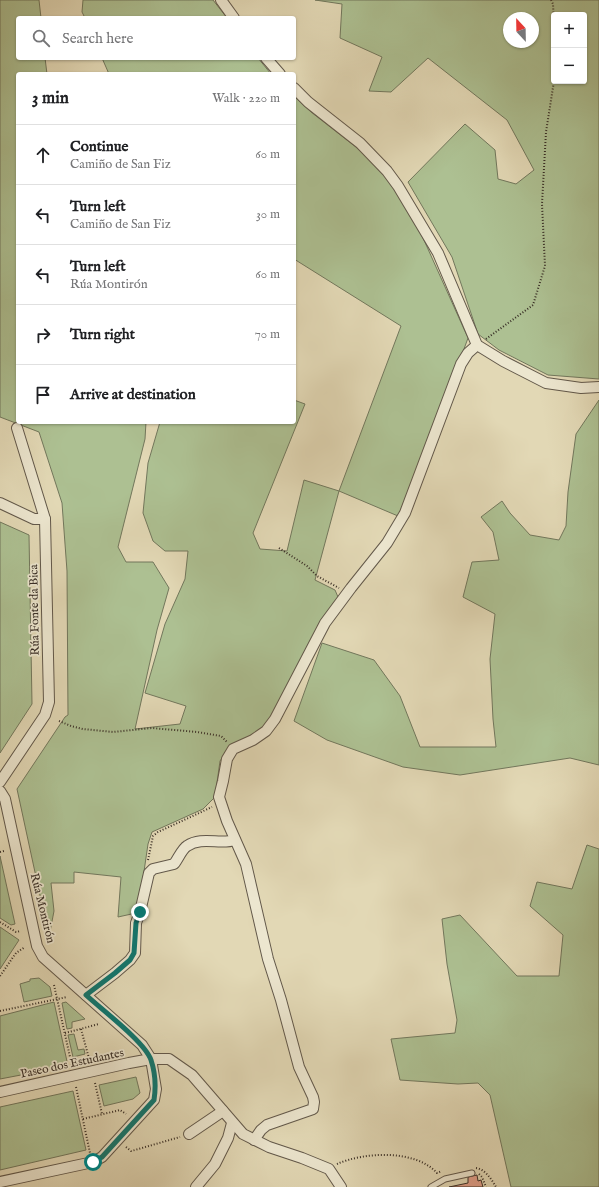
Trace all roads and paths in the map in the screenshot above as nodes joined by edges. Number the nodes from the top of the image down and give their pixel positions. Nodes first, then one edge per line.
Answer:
1 (221, 0) edge
2 (551, 0) edge
3 (553, 12) edge
4 (233, 16) edge
5 (268, 60) edge
6 (278, 72) edge
7 (554, 84) edge
8 (296, 90) edge
9 (477, 345) junction
10 (599, 387) edge
11 (17, 428) dead end
12 (0, 503) edge
13 (45, 519) junction
14 (279, 548) dead end
15 (348, 592) junction
16 (59, 720) dead end
17 (233, 749) junction
18 (0, 782) edge
19 (0, 791) edge
20 (221, 804) junction
21 (235, 840) junction
22 (4, 851) dead end
23 (0, 852) edge
24 (149, 873) junction
25 (0, 922) edge
26 (21, 931) dead end
27 (24, 947) dead end
28 (0, 976) edge
29 (54, 985) dead end
30 (86, 995) junction
31 (67, 997) dead end
32 (57, 999) junction
33 (0, 1012) edge
34 (99, 1024) dead end
35 (81, 1029) junction
36 (64, 1033) junction
37 (151, 1059) junction
38 (90, 1062) dead end
39 (72, 1066) dead end
40 (95, 1083) dead end
41 (76, 1087) dead end
42 (0, 1092) edge
43 (223, 1111) junction
44 (102, 1114) junction
45 (126, 1114) dead end
46 (83, 1118) junction
47 (232, 1123) junction
48 (189, 1134) joint
49 (254, 1140) junction
50 (126, 1147) dead end
51 (90, 1152) dead end
52 (472, 1167) dead end
53 (327, 1168) junction
54 (444, 1171) dead end
55 (472, 1173) joint
56 (0, 1182) edge
57 (196, 1187) edge
58 (341, 1187) edge
59 (431, 1187) edge
60 (486, 1187) edge
61 (496, 1187) edge

1 - 4 street
2 - 3 path
5 - 6 street
7 - 9 path
8 - 9 street
9 - 10 street
9 - 15 street
11 - 13 street, Rúa Fonte da Bica
12 - 13 street
13 - 18 street, Rúa Fonte da Bica
14 - 15 path
15 - 17 street
16 - 17 path
17 - 20 street
19 - 30 street, Rúa Montirón
20 - 21 street
20 - 24 path
21 - 24 street
21 - 49 street
22 - 23 path
24 - 30 street
25 - 26 path
27 - 28 path
29 - 32 path
30 - 37 street, Rúa Montirón
31 - 32 path
32 - 33 path
32 - 36 path
34 - 35 path
35 - 36 path
35 - 38 path
36 - 39 path
37 - 42 street, Paseo dos Estudantes
37 - 43 street, Paseo dos Estudantes
37 - 56 street
40 - 44 path
41 - 46 path
43 - 47 street, Paseo dos Estudantes
43 - 48 street
44 - 45 path
44 - 46 path
46 - 51 path
47 - 49 street, Paseo dos Estudantes
47 - 57 street
48 - 50 path
49 - 53 street, Paseo dos Estudantes
52 - 61 path
53 - 54 path
53 - 58 street
55 - 59 lane
55 - 60 path

